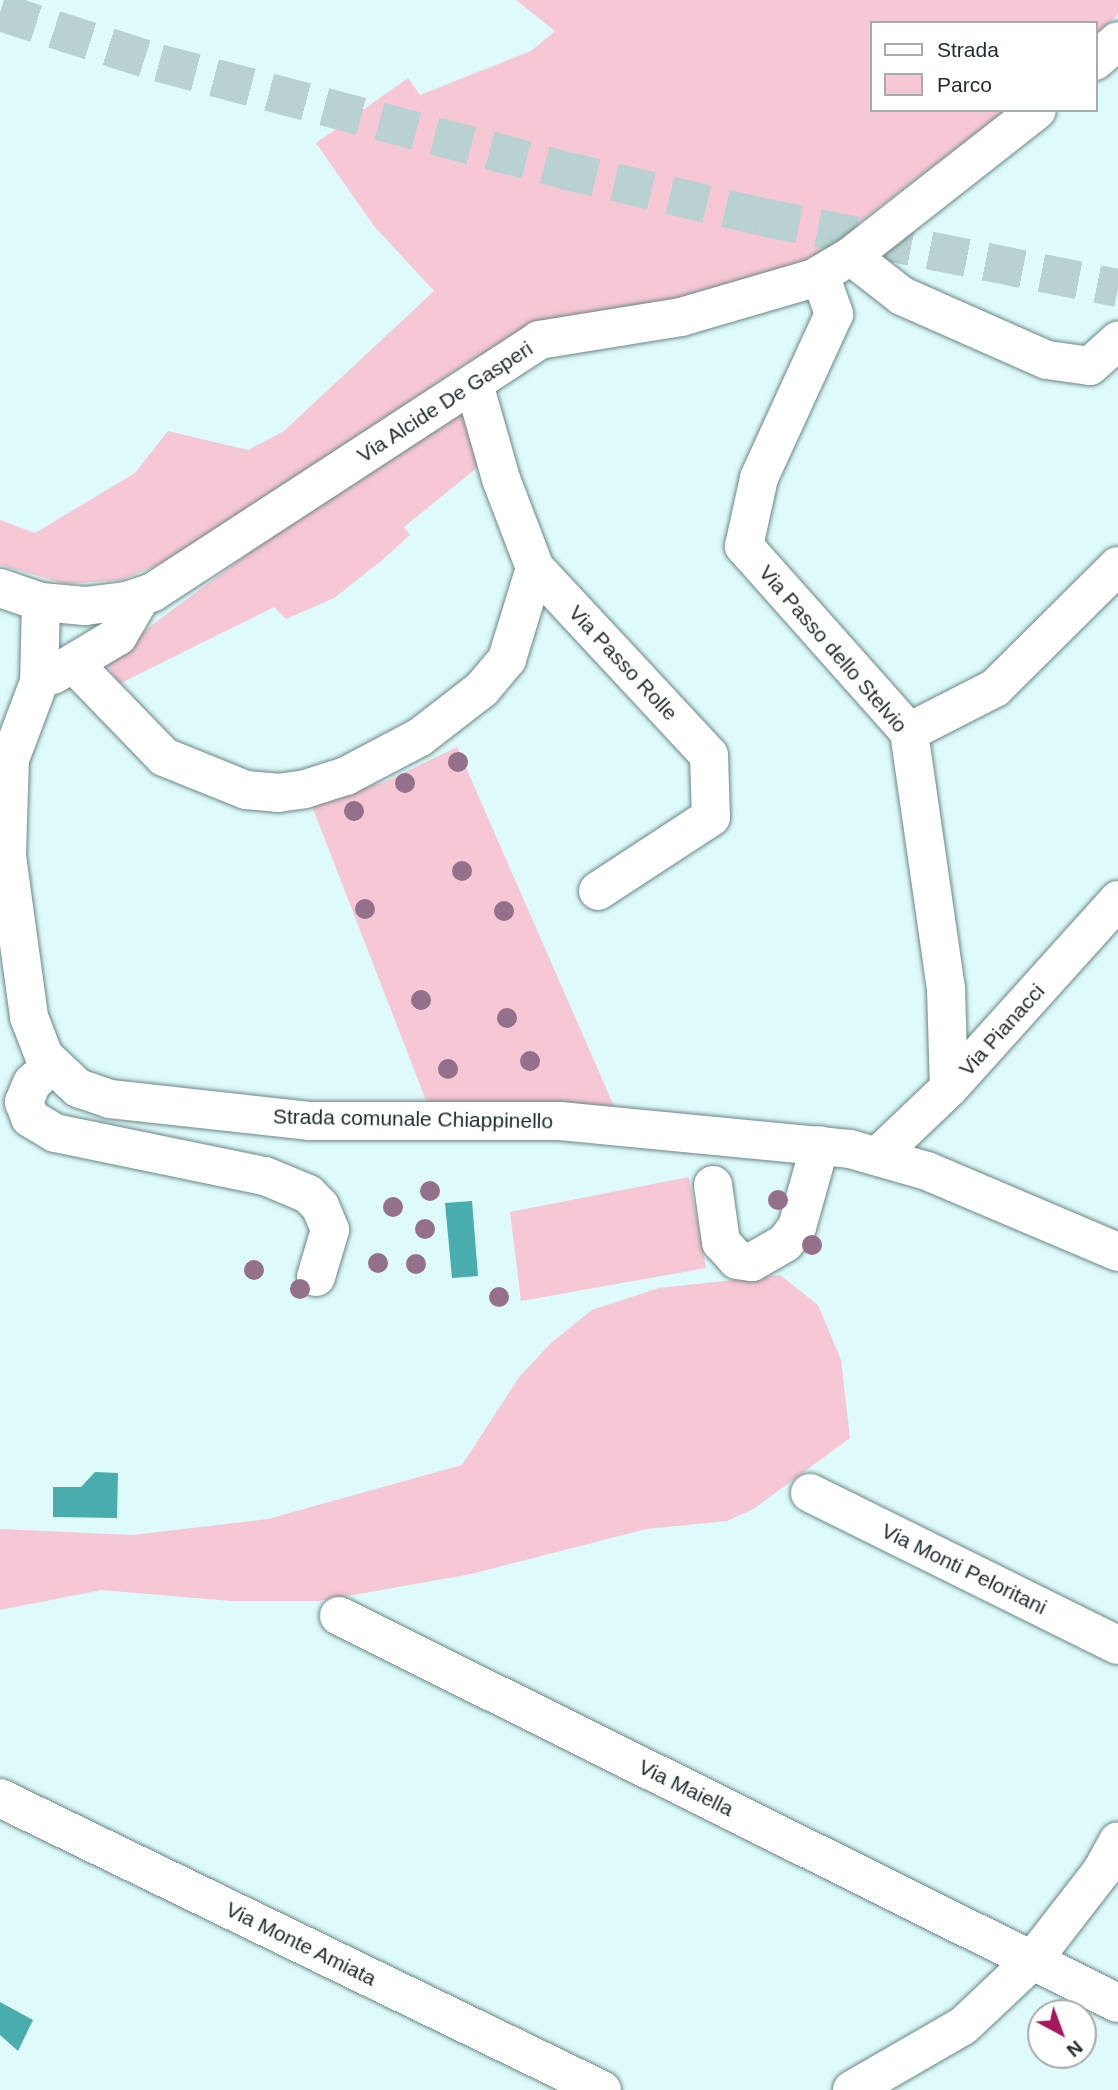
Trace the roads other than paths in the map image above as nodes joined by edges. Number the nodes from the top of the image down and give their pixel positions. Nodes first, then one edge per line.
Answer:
1 (1118, 41) edge
2 (1097, 59) edge
3 (1034, 112) edge
4 (851, 256) junction
5 (814, 278) junction
6 (1118, 341) edge
7 (474, 384) junction
8 (1118, 566) edge
9 (535, 568) junction
10 (0, 588) edge
11 (141, 597) junction
12 (41, 602) junction
13 (75, 665) junction
14 (39, 682) junction
15 (909, 732) junction
16 (598, 891) dead end
17 (1118, 900) edge
18 (51, 1066) junction
19 (949, 1088) junction
20 (15, 1123) edge
21 (820, 1145) junction
22 (880, 1154) junction
23 (713, 1185) dead end
24 (1118, 1252) edge
25 (316, 1277) dead end
26 (810, 1493) dead end
27 (340, 1616) dead end
28 (1118, 1644) edge
29 (0, 1798) edge
30 (1118, 1841) edge
31 (1032, 1961) junction
32 (1118, 2003) edge
33 (602, 2090) edge
34 (852, 2090) edge

1 - 2 street
3 - 4 street, Via Alcide De Gasperi
4 - 5 street, Via Alcide De Gasperi
4 - 6 street
5 - 7 street, Via Alcide De Gasperi
5 - 15 street, Via Passo dello Stelvio
7 - 9 street, Via Passo Rolle
7 - 11 street, Via Alcide De Gasperi
8 - 15 street
9 - 13 street
9 - 16 street, Via Passo Rolle
10 - 12 street, Via Alcide De Gasperi
11 - 12 street, Via Alcide De Gasperi
11 - 13 street
12 - 14 street, Strada comunale Chiappinello
13 - 14 street
14 - 18 street, Strada comunale Chiappinello
15 - 19 street, Via Passo dello Stelvio
17 - 19 street, Via Pianacci
18 - 20 street
18 - 21 street, Strada comunale Chiappinello
19 - 22 street, Via Pianacci
20 - 25 street
21 - 22 street, Strada comunale Chiappinello
21 - 23 street
22 - 24 street, Strada comunale Chiappinello
26 - 28 street, Via Monti Peloritani
27 - 31 street, Via Maiella
29 - 33 street, Via Monte Amiata
30 - 31 street
31 - 32 street, Via Maiella
31 - 34 street

